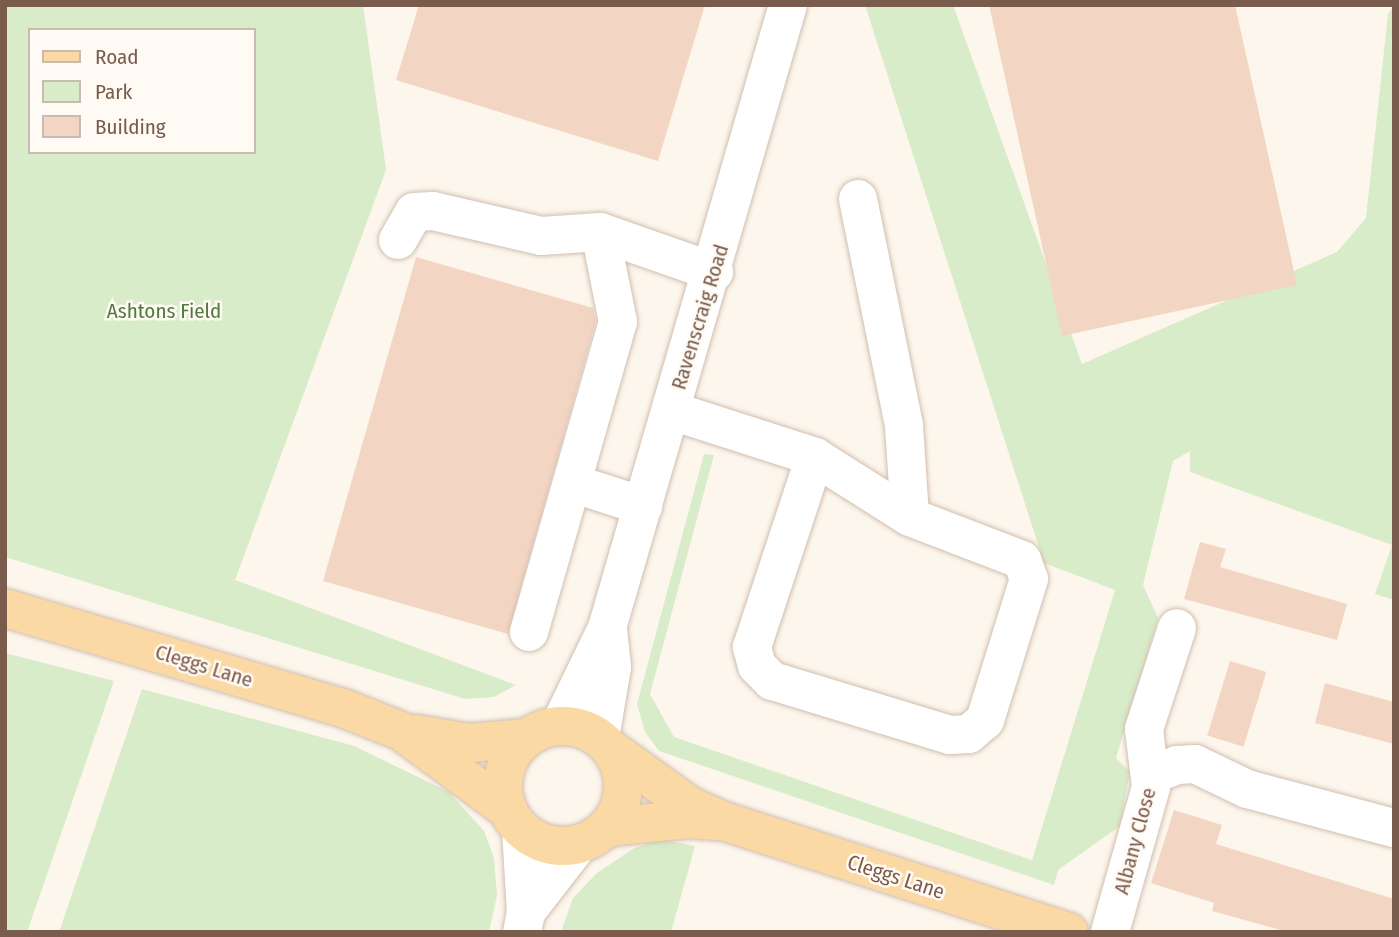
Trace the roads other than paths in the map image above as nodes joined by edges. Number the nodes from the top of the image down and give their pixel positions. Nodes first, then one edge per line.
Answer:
1 (788, 5) edge
2 (858, 199) dead end
3 (600, 232) junction
4 (398, 240) dead end
5 (714, 272) junction
6 (672, 411) junction
7 (815, 457) junction
8 (572, 483) junction
9 (643, 506) junction
10 (910, 517) junction
11 (5, 608) edge
12 (607, 628) junction
13 (1177, 628) dead end
14 (529, 632) dead end
15 (401, 731) junction
16 (543, 732) junction
17 (606, 744) junction
18 (1151, 775) junction
19 (515, 820) junction
20 (723, 821) junction
21 (1394, 828) edge
22 (593, 836) junction
23 (524, 922) edge
24 (1069, 932) edge
25 (1110, 932) edge

1 - 5 street, Ravenscraig Road
2 - 10 street
3 - 4 street
3 - 5 street
3 - 8 street
5 - 6 street, Ravenscraig Road
6 - 7 street
6 - 9 street, Ravenscraig Road
7 - 10 street
7 - 10 street
8 - 9 street
8 - 14 street
9 - 12 street, Ravenscraig Road
11 - 15 main road, Cleggs Lane
12 - 16 street, Ravenscraig Road
12 - 17 street, Ravenscraig Road
13 - 18 street, Albany Close
15 - 16 main road, Cleggs Lane
15 - 19 main road, Cleggs Lane
16 - 17 main road
16 - 19 main road
17 - 20 main road, Cleggs Lane
17 - 22 main road
18 - 21 street
18 - 25 street, Albany Close
19 - 22 main road
19 - 23 street
20 - 22 main road, Cleggs Lane
20 - 24 main road, Cleggs Lane
22 - 23 street

